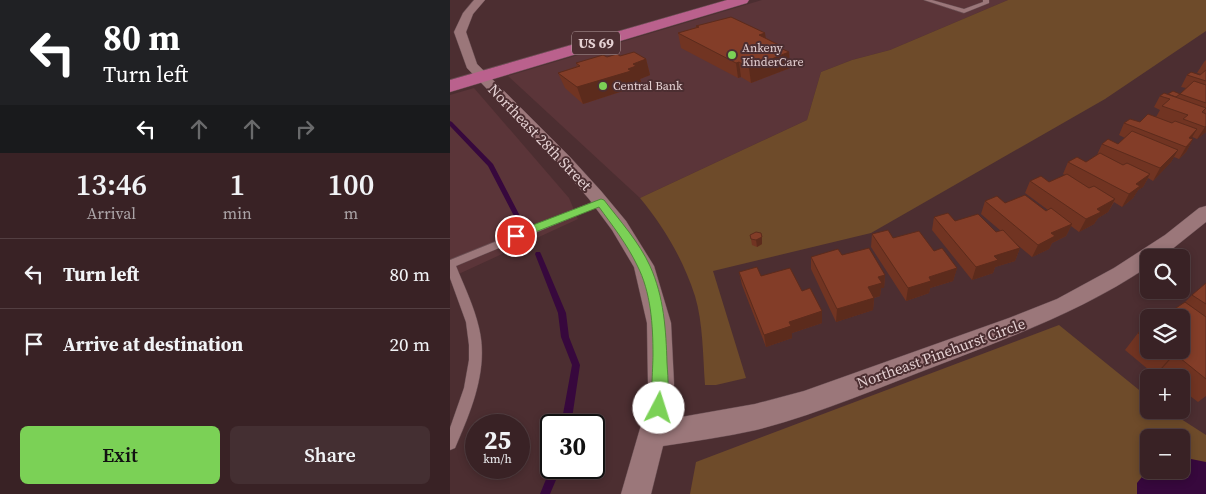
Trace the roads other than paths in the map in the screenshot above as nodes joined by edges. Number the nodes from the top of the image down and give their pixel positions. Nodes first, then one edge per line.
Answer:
1 (480, 0) edge
2 (702, 0) edge
3 (742, 0) edge
4 (926, 0) edge
5 (986, 0) edge
6 (450, 71) edge
7 (477, 71) junction
8 (450, 86) edge
9 (601, 202) junction
10 (1206, 212) edge
11 (450, 264) edge
12 (652, 435) junction
13 (450, 443) edge
14 (636, 494) edge

1 - 7 street
2 - 7 main road, US 69
3 - 7 main road, US 69
4 - 5 lane
6 - 7 main road, US 69
7 - 8 main road, US 69
7 - 9 street, Northeast 28th Street
9 - 11 lane
9 - 12 street, Northeast 28th Street
10 - 12 street, Northeast Pinehurst Circle
11 - 13 lane
12 - 14 street, Northeast 28th Street

